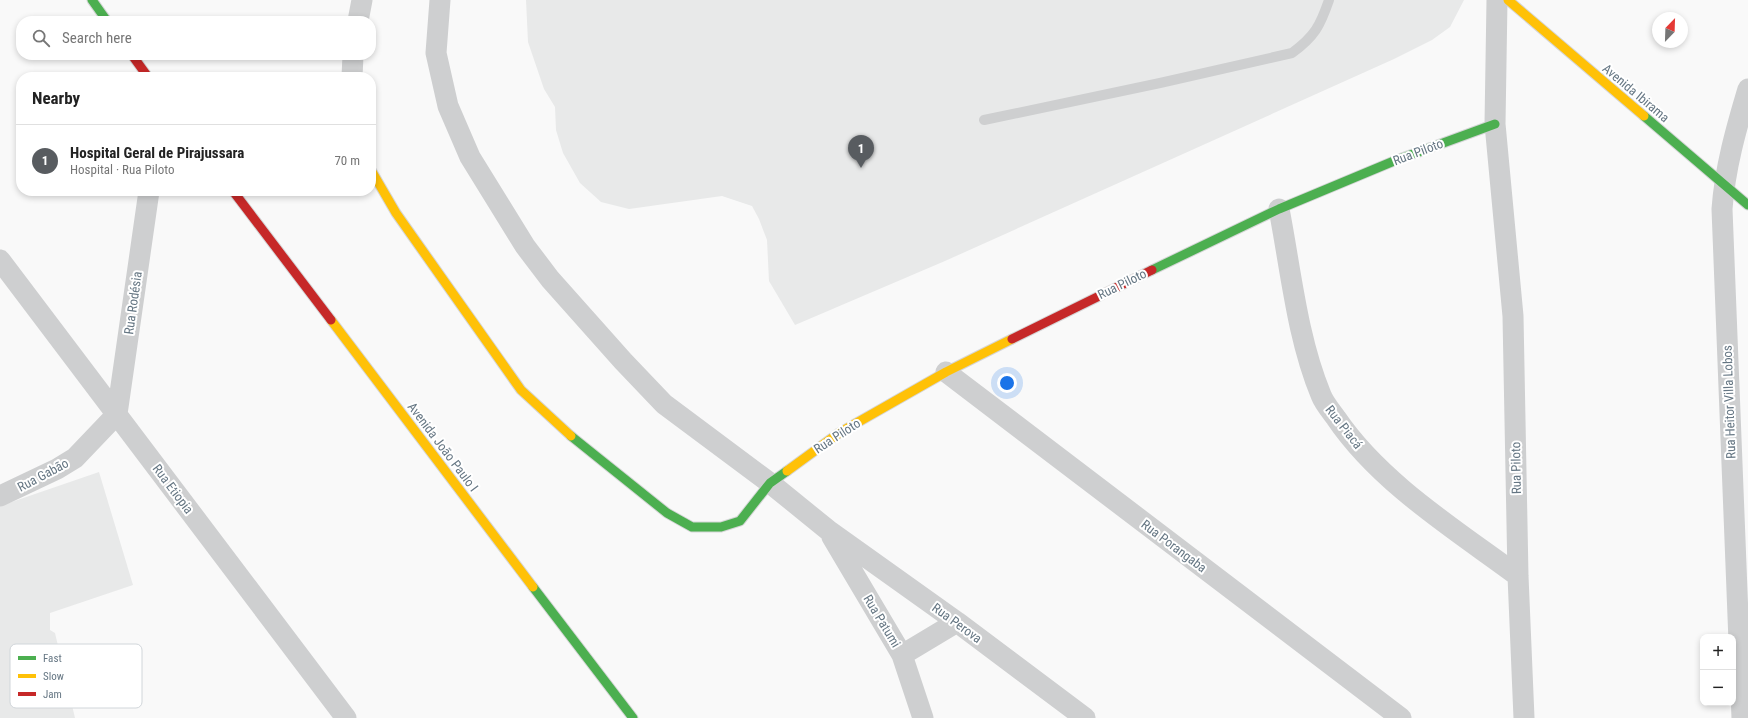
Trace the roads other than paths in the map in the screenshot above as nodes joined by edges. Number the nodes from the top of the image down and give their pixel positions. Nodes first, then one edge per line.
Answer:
1 (92, 0) edge
2 (362, 0) edge
3 (440, 0) edge
4 (1329, 0) edge
5 (1497, 0) edge
6 (1508, 0) edge
7 (103, 16) edge
8 (359, 16) edge
9 (136, 60) edge
10 (353, 60) edge
11 (144, 72) edge
12 (352, 72) edge
13 (1748, 89) edge
14 (984, 120) dead end
15 (1495, 124) junction
16 (376, 179) edge
17 (1724, 184) junction
18 (148, 196) edge
19 (237, 196) edge
20 (1748, 205) edge
21 (1279, 209) junction
22 (0, 260) edge
23 (946, 372) junction
24 (117, 414) junction
25 (770, 483) junction
26 (0, 496) edge
27 (828, 530) junction
28 (1518, 576) junction
29 (957, 622) junction
30 (902, 655) junction
31 (346, 718) edge
32 (633, 718) edge
33 (923, 718) edge
34 (1085, 718) edge
35 (1401, 718) edge
36 (1524, 718) edge
37 (1742, 718) edge

1 - 7 street
2 - 8 street
3 - 25 street, Rua Perova
4 - 14 lane
5 - 15 street, Rua Piloto
6 - 17 street, Avenida Ibirama
9 - 11 street
10 - 12 street
13 - 17 street, Rua Heitor Villa Lobos
15 - 21 street, Rua Piloto
15 - 28 street, Rua Piloto
16 - 25 street, Rua Piloto
17 - 20 street, Avenida Ibirama
17 - 37 street, Rua Heitor Villa Lobos
18 - 24 street, Rua Rodésia
19 - 32 street, Avenida João Paulo I
21 - 23 street, Rua Piloto
21 - 28 street, Rua Piacá
22 - 24 street, Rua Etiopia
23 - 25 street, Rua Piloto
23 - 35 street, Rua Porangaba
24 - 26 street, Rua Gabão
24 - 31 street, Rua Etiopia
25 - 27 street, Rua Perova
27 - 29 street, Rua Perova
27 - 30 street, Rua Patumi
28 - 36 street, Rua Piloto
29 - 30 street
29 - 34 street, Rua Perova
30 - 33 street, Rua Patumi

